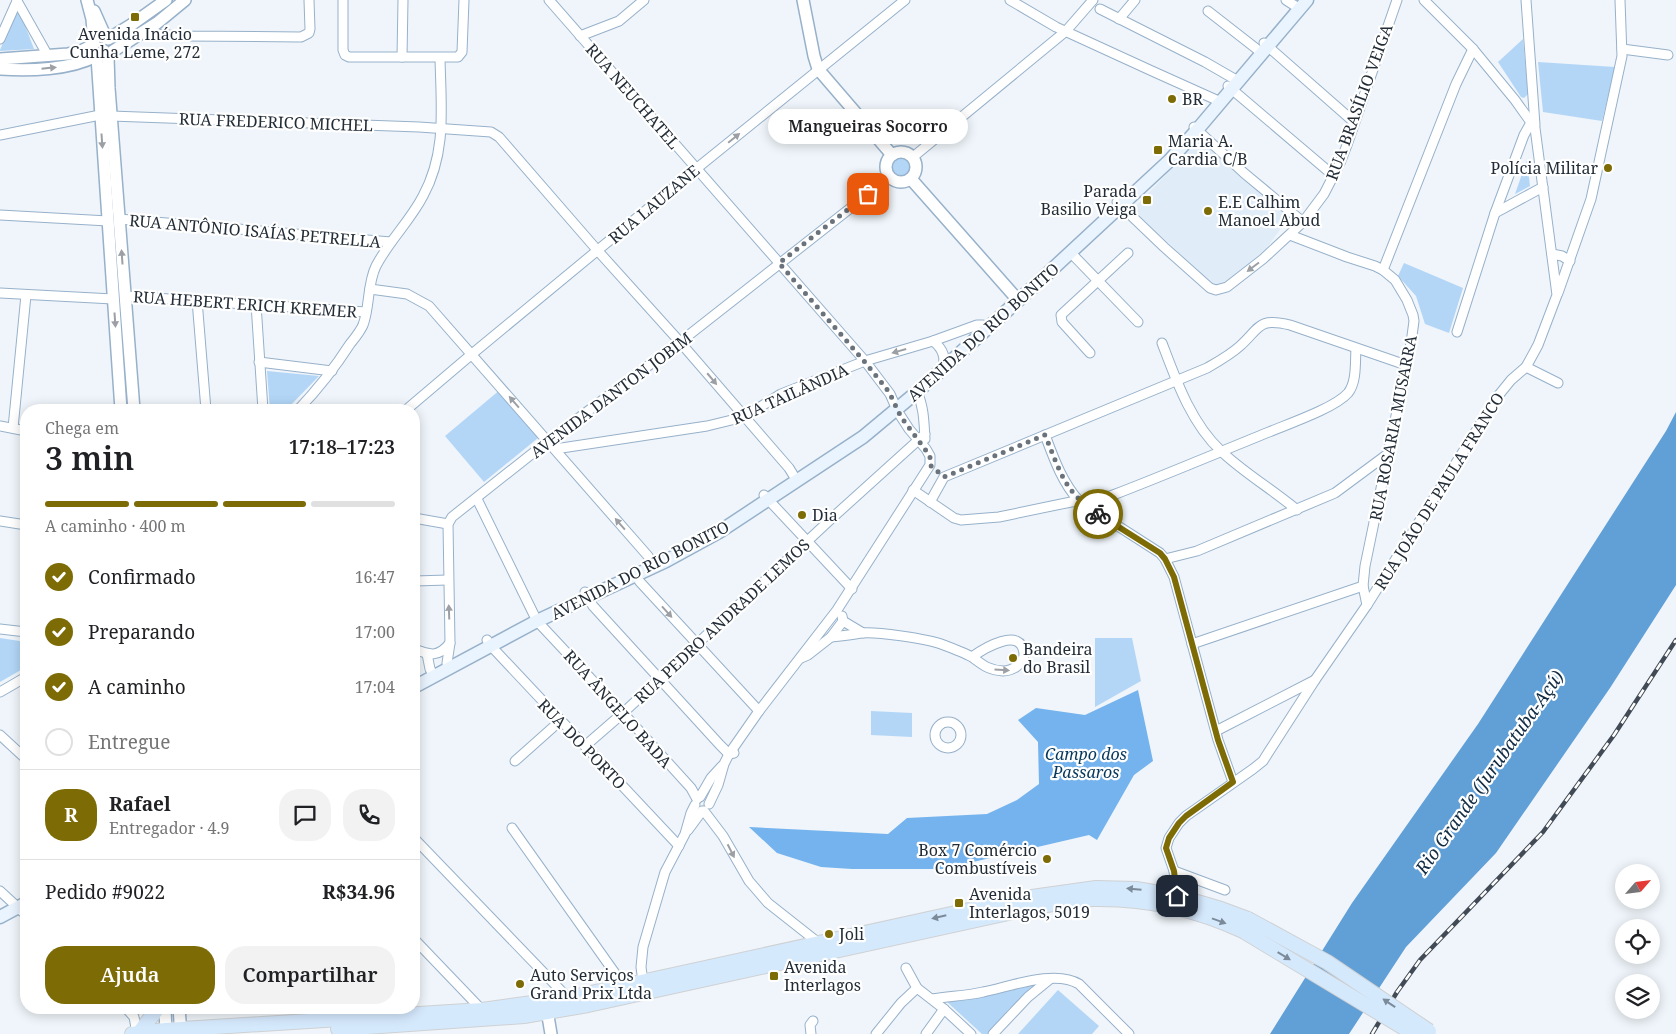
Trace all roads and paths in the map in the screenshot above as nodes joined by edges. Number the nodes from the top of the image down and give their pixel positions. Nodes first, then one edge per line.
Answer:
1 (88, 0) edge
2 (185, 0) edge
3 (310, 0) edge
4 (343, 0) edge
5 (403, 0) edge
6 (464, 0) edge
7 (548, 0) edge
8 (644, 0) edge
9 (803, 0) edge
10 (905, 0) edge
11 (1010, 0) edge
12 (1093, 0) edge
13 (1135, 0) edge
14 (1397, 0) edge
15 (1424, 0) edge
16 (1526, 0) edge
17 (1620, 0) edge
18 (161, 1) edge
19 (1298, 3) edge
20 (1100, 9) dead end
21 (1208, 11) dead end
22 (1119, 19) junction
23 (100, 23) junction
24 (136, 29) junction
25 (1066, 32) junction
26 (580, 36) junction
27 (0, 38) edge
28 (107, 39) junction
29 (1264, 46) junction
30 (1473, 48) junction
31 (1622, 50) junction
32 (100, 52) junction
33 (1668, 55) dead end
34 (48, 56) junction
35 (402, 57) junction
36 (440, 58) junction
37 (0, 59) edge
38 (0, 69) edge
39 (818, 69) junction
40 (1233, 84) junction
41 (1219, 100) junction
42 (1534, 101) junction
43 (1522, 109) junction
44 (106, 115) junction
45 (1354, 122) junction
46 (1534, 122) junction
47 (1195, 128) junction
48 (441, 129) junction
49 (0, 135) edge
50 (892, 155) junction
51 (913, 157) junction
52 (696, 169) junction
53 (1334, 176) junction
54 (890, 177) junction
55 (912, 179) junction
56 (1543, 187) junction
57 (1119, 204) junction
58 (1495, 213) junction
59 (0, 215) edge
60 (113, 220) junction
61 (1303, 222) junction
62 (1290, 234) junction
63 (392, 242) junction
64 (598, 251) junction
65 (1071, 253) junction
66 (1128, 253) dead end
67 (1552, 254) junction
68 (1570, 261) junction
69 (779, 263) junction
70 (1383, 270) junction
71 (1097, 280) junction
72 (370, 289) junction
73 (0, 293) edge
74 (26, 295) junction
75 (1557, 295) junction
76 (119, 297) junction
77 (1016, 298) junction
78 (197, 300) junction
79 (256, 304) junction
80 (366, 312) junction
81 (1138, 322) dead end
82 (983, 324) junction
83 (1457, 332) dead end
84 (933, 341) junction
85 (680, 342) junction
86 (1162, 343) dead end
87 (1356, 348) junction
88 (1090, 353) dead end
89 (472, 354) junction
90 (864, 361) junction
91 (259, 362) junction
92 (943, 364) junction
93 (1406, 365) junction
94 (1526, 367) junction
95 (332, 371) junction
96 (1177, 380) junction
97 (1558, 383) dead end
98 (917, 392) junction
99 (122, 404) edge
100 (133, 404) edge
101 (206, 404) edge
102 (262, 404) edge
103 (304, 404) edge
104 (413, 404) edge
105 (895, 406) junction
106 (744, 417) junction
107 (0, 426) edge
108 (13, 428) junction
109 (20, 430) edge
110 (1045, 435) junction
111 (921, 437) junction
112 (552, 445) junction
113 (1221, 452) junction
114 (1389, 452) junction
115 (930, 465) junction
116 (944, 477) junction
117 (795, 478) junction
118 (913, 490) junction
119 (766, 497) junction
120 (477, 499) junction
121 (1080, 501) junction
122 (930, 502) junction
123 (1297, 510) junction
124 (420, 519) edge
125 (0, 521) edge
126 (20, 524) edge
127 (448, 524) junction
128 (807, 542) junction
129 (1165, 559) junction
130 (653, 564) junction
131 (634, 573) junction
132 (448, 580) junction
133 (420, 581) edge
134 (1364, 586) junction
135 (852, 589) junction
136 (586, 595) junction
137 (1367, 605) junction
138 (837, 610) junction
139 (535, 618) junction
140 (830, 619) junction
141 (843, 621) junction
142 (0, 629) edge
143 (20, 631) edge
144 (863, 633) junction
145 (831, 637) junction
146 (450, 643) junction
147 (489, 643) junction
148 (697, 644) junction
149 (1192, 644) junction
150 (420, 651) edge
151 (427, 654) junction
152 (972, 657) junction
153 (798, 659) junction
154 (447, 666) junction
155 (432, 674) junction
156 (420, 679) edge
157 (660, 679) junction
158 (20, 680) edge
159 (1315, 680) junction
160 (420, 683) edge
161 (0, 692) edge
162 (759, 711) junction
163 (623, 713) junction
164 (560, 721) junction
165 (1216, 731) junction
166 (0, 735) edge
167 (585, 746) junction
168 (20, 753) edge
169 (734, 753) junction
170 (515, 761) dead end
171 (1233, 782) junction
172 (701, 805) junction
173 (512, 828) dead end
174 (420, 844) edge
175 (679, 846) junction
176 (1174, 871) junction
177 (1225, 890) dead end
178 (0, 891) edge
179 (1177, 896) junction
180 (20, 906) edge
181 (20, 907) edge
182 (20, 907) edge
183 (0, 911) edge
184 (0, 917) edge
185 (1246, 925) junction
186 (420, 945) edge
187 (825, 948) junction
188 (906, 968) dead end
189 (1050, 979) junction
190 (643, 982) junction
191 (624, 986) junction
192 (917, 988) junction
193 (568, 998) junction
194 (932, 1000) junction
195 (547, 1007) junction
196 (944, 1009) junction
197 (482, 1010) junction
198 (131, 1014) edge
199 (153, 1014) edge
200 (164, 1014) edge
201 (180, 1014) edge
202 (812, 1021) dead end
203 (405, 1030) edge
204 (166, 1032) edge
205 (181, 1032) edge
206 (1432, 1032) edge
207 (136, 1033) edge
208 (260, 1034) edge
209 (551, 1034) edge
210 (811, 1034) edge
211 (876, 1034) edge
212 (926, 1034) edge
213 (970, 1034) edge
214 (993, 1034) edge
215 (1129, 1034) edge
216 (1414, 1034) edge

1 - 23 street
1 - 32 street
2 - 24 street
3 - 24 street
4 - 35 street
5 - 35 street
6 - 36 street
7 - 26 street, RUA NEUCHATEL
8 - 26 street
9 - 39 street
10 - 39 street, RUA LAUZANE
11 - 25 street
12 - 25 street
13 - 22 street
14 - 45 street, RUA BRASÍLIO VEIGA
15 - 30 street, RUA JOÃO DE PAULA FRANCO
16 - 42 street
17 - 31 street
18 - 24 street
19 - 29 main road, AVENIDA DO RIO BONITO
20 - 22 street
21 - 29 street
22 - 40 street
23 - 24 street
23 - 28 street
24 - 28 street
24 - 32 street
25 - 41 street
25 - 51 street
26 - 52 street, RUA NEUCHATEL
27 - 34 street
28 - 32 street
29 - 40 main road, AVENIDA DO RIO BONITO
29 - 45 street
30 - 43 street, RUA JOÃO DE PAULA FRANCO
30 - 70 street
31 - 33 street
31 - 68 street
32 - 34 street
38 -> 32 street
32 - 44 street
34 - 37 street
35 - 36 street
36 - 48 street
39 - 50 street
52 -> 39 street, RUA LAUZANE
40 - 41 main road, AVENIDA DO RIO BONITO
40 - 53 street
41 - 47 main road, AVENIDA DO RIO BONITO
42 - 43 street
42 - 46 street
43 - 46 street, RUA JOÃO DE PAULA FRANCO
44 - 48 street, RUA FREDERICO MICHEL
44 - 49 street, RUA FREDERICO MICHEL
44 - 60 street
45 - 53 street, RUA BRASÍLIO VEIGA
46 - 56 street, RUA JOÃO DE PAULA FRANCO
46 - 58 street
47 - 57 main road, AVENIDA DO RIO BONITO
47 - 61 street
48 - 63 street
48 - 64 street, RUA FREDERICO MICHEL
50 - 51 street
50 - 54 street
51 - 55 street
52 - 64 street, RUA LAUZANE
52 - 69 street, RUA NEUCHATEL
53 - 61 street, RUA BRASÍLIO VEIGA
54 - 55 street
54 - 69 street, AVENIDA DANTON JOBIM
55 - 77 street
56 - 58 street
56 - 67 street, RUA JOÃO DE PAULA FRANCO
62 -> 57 street, RUA BRASÍLIO VEIGA
57 - 65 main road, AVENIDA DO RIO BONITO
57 - 77 main road, AVENIDA DO RIO BONITO
58 - 83 street
59 - 60 street, RUA ANTÔNIO ISAÍAS PETRELLA
60 - 63 street, RUA ANTÔNIO ISAÍAS PETRELLA
60 - 76 street
61 - 62 street, RUA BRASÍLIO VEIGA
62 - 70 street, RUA ROSARIA MUSARRA
63 - 72 street
64 - 85 street, RUA FREDERICO MICHEL
64 - 89 street, RUA LAUZANE
65 - 71 street
65 - 77 main road, AVENIDA DO RIO BONITO
66 - 71 street
67 - 68 street
67 - 75 street, RUA JOÃO DE PAULA FRANCO
68 - 75 street
69 - 85 street, AVENIDA DANTON JOBIM
69 - 90 street, RUA NEUCHATEL
70 - 93 street, RUA ROSARIA MUSARRA
71 - 81 street
71 - 88 street
72 - 80 street
72 - 89 street
73 - 74 street, RUA HEBERT ERICH KREMER
74 - 76 street, RUA HEBERT ERICH KREMER
74 - 108 street
75 - 94 street, RUA JOÃO DE PAULA FRANCO
76 - 78 street, RUA HEBERT ERICH KREMER
76 -> 99 street
76 - 100 street
77 - 82 main road, AVENIDA DO RIO BONITO
77 - 92 main road, AVENIDA DO RIO BONITO
78 - 79 street, RUA HEBERT ERICH KREMER
78 - 101 street
79 - 80 street, RUA HEBERT ERICH KREMER
79 - 91 street
80 - 95 street
82 - 84 street, RUA TAILÂNDIA
82 - 92 main road, AVENIDA DO RIO BONITO
84 -> 90 street, RUA TAILÂNDIA
84 - 92 street
85 -> 106 street, RUA FREDERICO MICHEL
85 - 112 street, AVENIDA DANTON JOBIM
86 - 96 street
87 - 93 street
87 - 96 street
87 - 113 street
89 - 104 street, RUA LAUZANE
112 -> 89 street
90 - 105 street, RUA NEUCHATEL
90 - 106 street, RUA TAILÂNDIA
91 - 95 street
91 - 102 street
92 - 98 main road, AVENIDA DO RIO BONITO
92 - 105 main road, AVENIDA DO RIO BONITO
93 - 114 street, RUA ROSARIA MUSARRA
94 - 97 street
94 - 137 street, RUA JOÃO DE PAULA FRANCO
95 - 103 street
96 - 110 street
96 - 113 street
98 - 105 main road, AVENIDA DO RIO BONITO
98 - 111 street
105 - 111 street, RUA NEUCHATEL
105 - 117 main road, AVENIDA DO RIO BONITO
106 - 112 street, RUA TAILÂNDIA
106 - 117 street, RUA FREDERICO MICHEL
107 - 108 street
108 - 109 street
110 - 116 street
110 - 121 street
111 - 115 street
111 - 128 street, RUA PEDRO ANDRADE LEMOS
112 - 120 street, AVENIDA DANTON JOBIM
130 -> 112 street
113 - 121 street
113 - 123 street
114 - 123 street
114 - 134 street, RUA ROSARIA MUSARRA
115 - 116 street
115 - 118 street
116 - 122 street
117 - 119 main road, AVENIDA DO RIO BONITO
118 - 122 street
118 - 135 street
119 - 128 street
119 - 130 main road, AVENIDA DO RIO BONITO
120 - 127 street, AVENIDA DANTON JOBIM
120 - 139 street, RUA ÂNGELO BADA
121 - 122 street
121 - 129 street
123 - 129 street
124 - 127 street
125 - 126 street
127 - 132 street
128 - 135 street
128 - 148 street, RUA PEDRO ANDRADE LEMOS
129 - 149 street
130 - 131 main road, AVENIDA DO RIO BONITO
131 - 136 main road, AVENIDA DO RIO BONITO
131 -> 148 street
132 - 133 street
146 -> 132 street
134 - 137 street, RUA ROSARIA MUSARRA
134 - 149 street
135 - 138 street
136 - 139 main road, AVENIDA DO RIO BONITO
136 - 157 street
137 - 159 street, RUA JOÃO DE PAULA FRANCO
138 - 140 street
138 - 141 street
139 - 147 main road, AVENIDA DO RIO BONITO
139 - 163 street, RUA ÂNGELO BADA
140 - 141 street
140 - 153 street
141 - 144 street
141 - 145 street
142 - 143 street
144 - 145 street
144 - 152 street
145 - 153 street
146 - 151 street
146 - 154 street
147 - 154 main road, AVENIDA DO RIO BONITO
147 - 164 street, RUA DO PORTO
148 - 157 street, RUA PEDRO ANDRADE LEMOS
148 - 162 street
149 - 165 street
150 - 151 street
151 - 155 street
152 -> 152 street
153 - 162 street
154 - 155 main road, AVENIDA DO RIO BONITO
155 - 156 main road, AVENIDA DO RIO BONITO
155 - 160 main road, AVENIDA DO RIO BONITO
157 - 163 street, RUA PEDRO ANDRADE LEMOS
157 - 169 street
158 - 161 street
159 - 165 street
159 - 171 street, RUA JOÃO DE PAULA FRANCO
162 - 169 street
163 - 167 street, RUA PEDRO ANDRADE LEMOS
163 - 172 street, RUA ÂNGELO BADA
164 - 167 street, RUA DO PORTO
164 - 170 street
165 - 171 street
166 - 168 street
167 - 175 street, RUA DO PORTO
169 - 172 street
171 - 176 street, RUA JOÃO DE PAULA FRANCO
172 - 175 street
172 -> 187 street, RUA ÂNGELO BADA
173 - 191 street
174 - 193 street
175 - 190 street
176 - 177 street
176 - 179 street, RUA JOÃO DE PAULA FRANCO
178 - 180 street
179 - 185 main road
179 -> 187 main road
181 - 183 main road
182 - 184 main road
187 -> 185 main road
206 -> 185 main road, bridge
185 -> 216 main road, bridge
186 - 197 street
187 - 190 main road
187 - 195 main road
188 - 192 street
189 - 194 street
189 - 214 street
189 - 215 street
190 - 191 main road
191 - 193 main road
192 - 194 street
192 - 211 street
193 - 195 main road
194 - 196 street
195 - 197 main road
195 - 203 main road
195 - 209 street
196 - 212 street
196 - 213 street
197 - 205 main road
198 - 207 street
199 - 207 main road
200 - 204 street
201 - 205 street
202 - 210 street
203 - 208 main road
204 - 205 main road
204 - 207 main road

